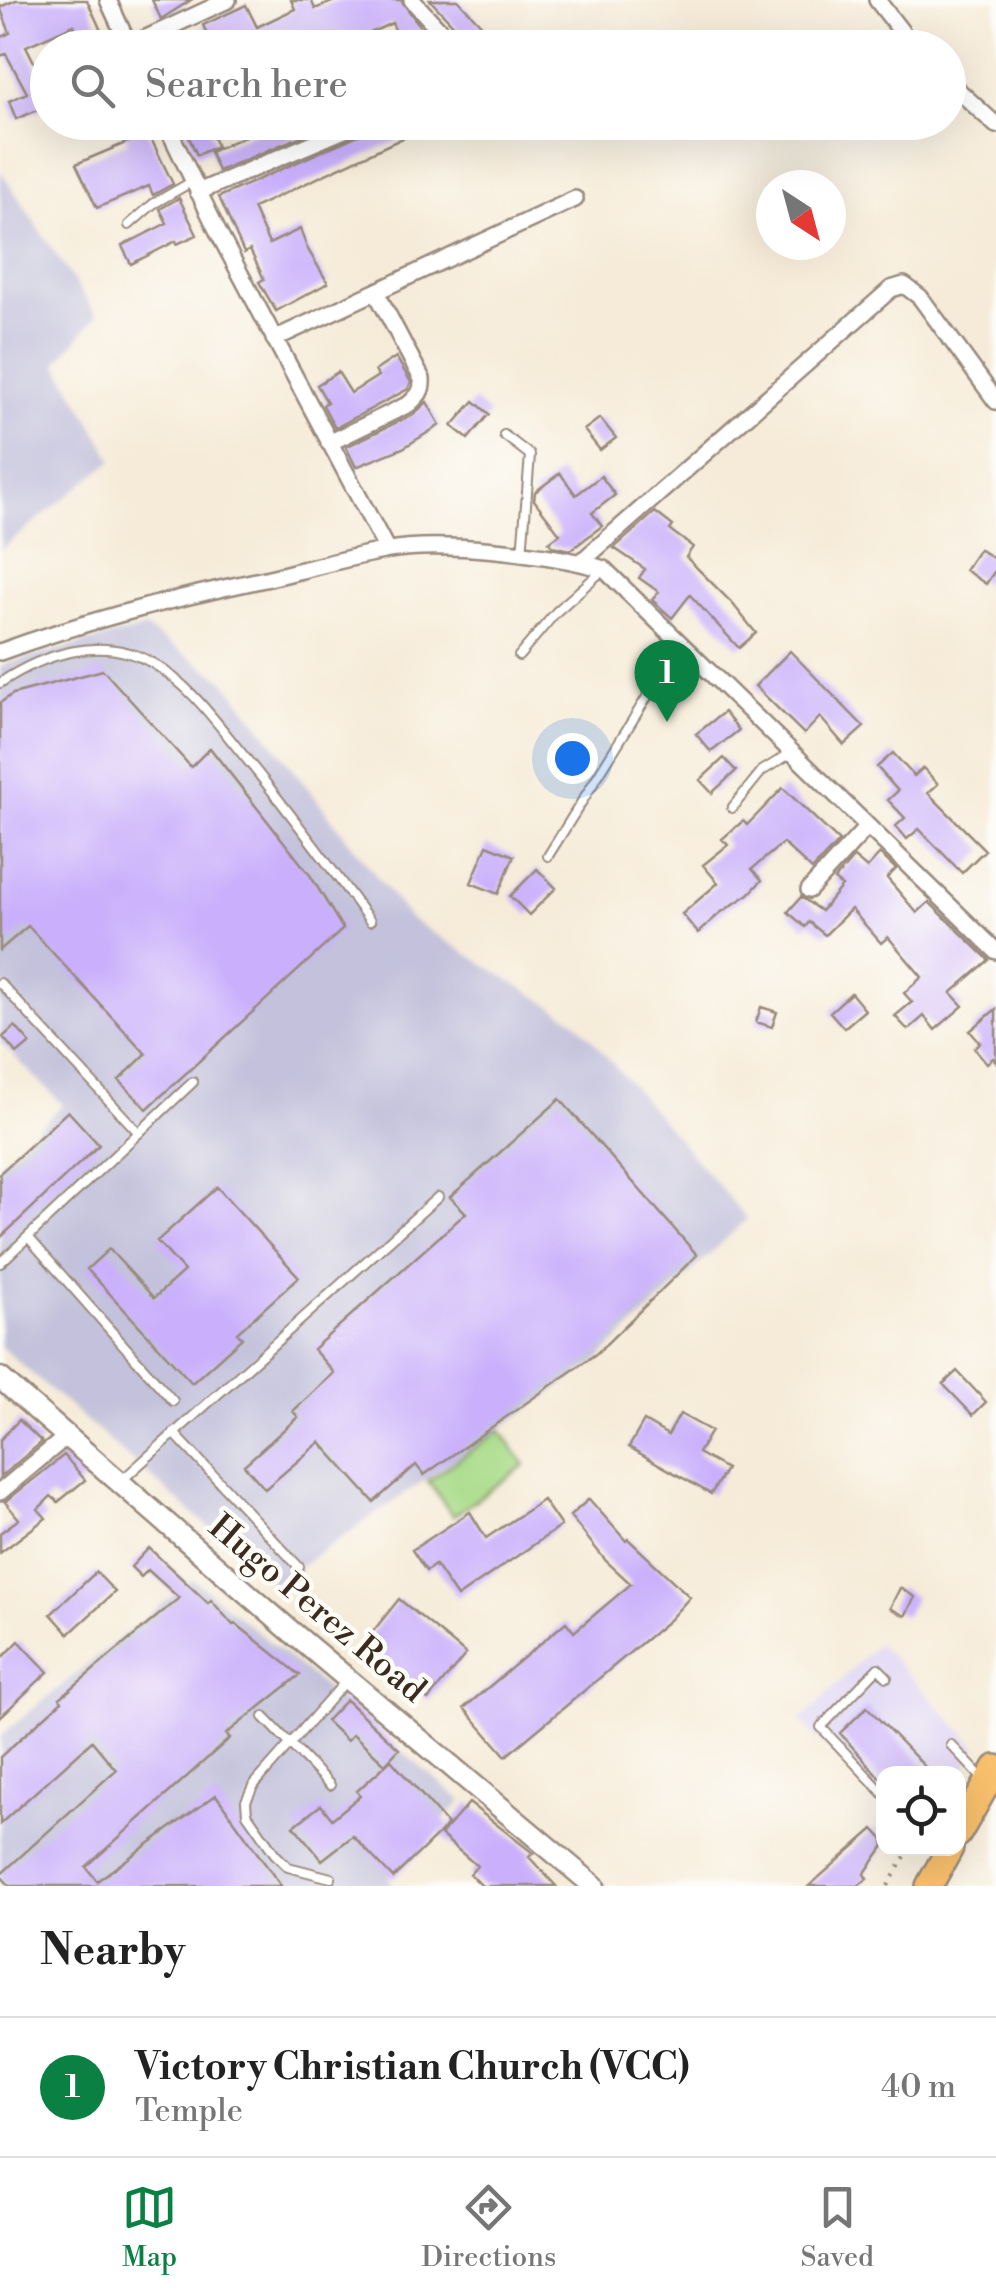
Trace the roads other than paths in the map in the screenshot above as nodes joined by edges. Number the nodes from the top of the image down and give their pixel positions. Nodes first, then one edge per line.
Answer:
1 (108, 0) edge
2 (228, 0) edge
3 (412, 0) edge
4 (877, 0) edge
5 (122, 30) edge
6 (165, 30) edge
7 (440, 30) edge
8 (900, 30) edge
9 (966, 98) edge
10 (996, 125) edge
11 (173, 140) edge
12 (316, 140) edge
13 (195, 187) junction
14 (575, 199) dead end
15 (129, 225) dead end
16 (377, 294) junction
17 (274, 339) junction
18 (996, 402) edge
19 (504, 435) dead end
20 (329, 443) junction
21 (387, 550) junction
22 (522, 554) junction
23 (581, 562) junction
24 (604, 569) junction
25 (680, 644) junction
26 (0, 652) edge
27 (519, 656) dead end
28 (0, 683) edge
29 (790, 753) junction
30 (732, 808) dead end
31 (866, 828) junction
32 (548, 856) dead end
33 (809, 890) dead end
34 (370, 921) dead end
35 (996, 951) edge
36 (0, 983) edge
37 (193, 1082) dead end
38 (139, 1133) junction
39 (438, 1197) dead end
40 (28, 1237) junction
41 (0, 1264) edge
42 (0, 1378) edge
43 (173, 1401) dead end
44 (174, 1433) junction
45 (67, 1436) junction
46 (119, 1482) junction
47 (0, 1492) edge
48 (298, 1568) dead end
49 (887, 1677) dead end
50 (348, 1679) junction
51 (264, 1718) dead end
52 (290, 1744) junction
53 (951, 1745) dead end
54 (992, 1776) edge
55 (330, 1785) dead end
56 (876, 1786) edge
57 (966, 1820) edge
58 (946, 1856) edge
59 (330, 1878) dead end
60 (594, 1886) edge
61 (929, 1886) edge

1 - 5 street
2 - 6 street
3 - 7 street
4 - 8 street
9 - 10 street
11 - 13 street
12 - 13 street
13 - 15 lane
13 - 17 street
14 - 16 street
16 - 17 street
16 - 20 street
17 - 20 street
18 - 23 street
19 - 22 lane
20 - 21 street
21 - 22 street
21 - 26 street
22 - 23 street
23 - 24 street
24 - 25 street
24 - 27 lane
25 - 29 street
25 - 32 lane
28 - 34 lane
29 - 30 lane
29 - 31 street
31 - 33 street
31 - 35 street
36 - 38 lane
37 - 38 lane
38 - 40 lane
39 - 44 lane
40 - 41 lane
40 - 43 lane
42 - 45 street, Hugo Perez Road
44 - 46 lane
44 - 48 lane
45 - 46 street, Hugo Perez Road
45 - 47 street
46 - 50 street, Hugo Perez Road
49 - 56 lane
50 - 52 lane
50 - 60 street, Hugo Perez Road
51 - 52 lane
52 - 55 lane
52 - 59 lane
53 - 54 lane
54 - 57 main road
58 - 61 main road

